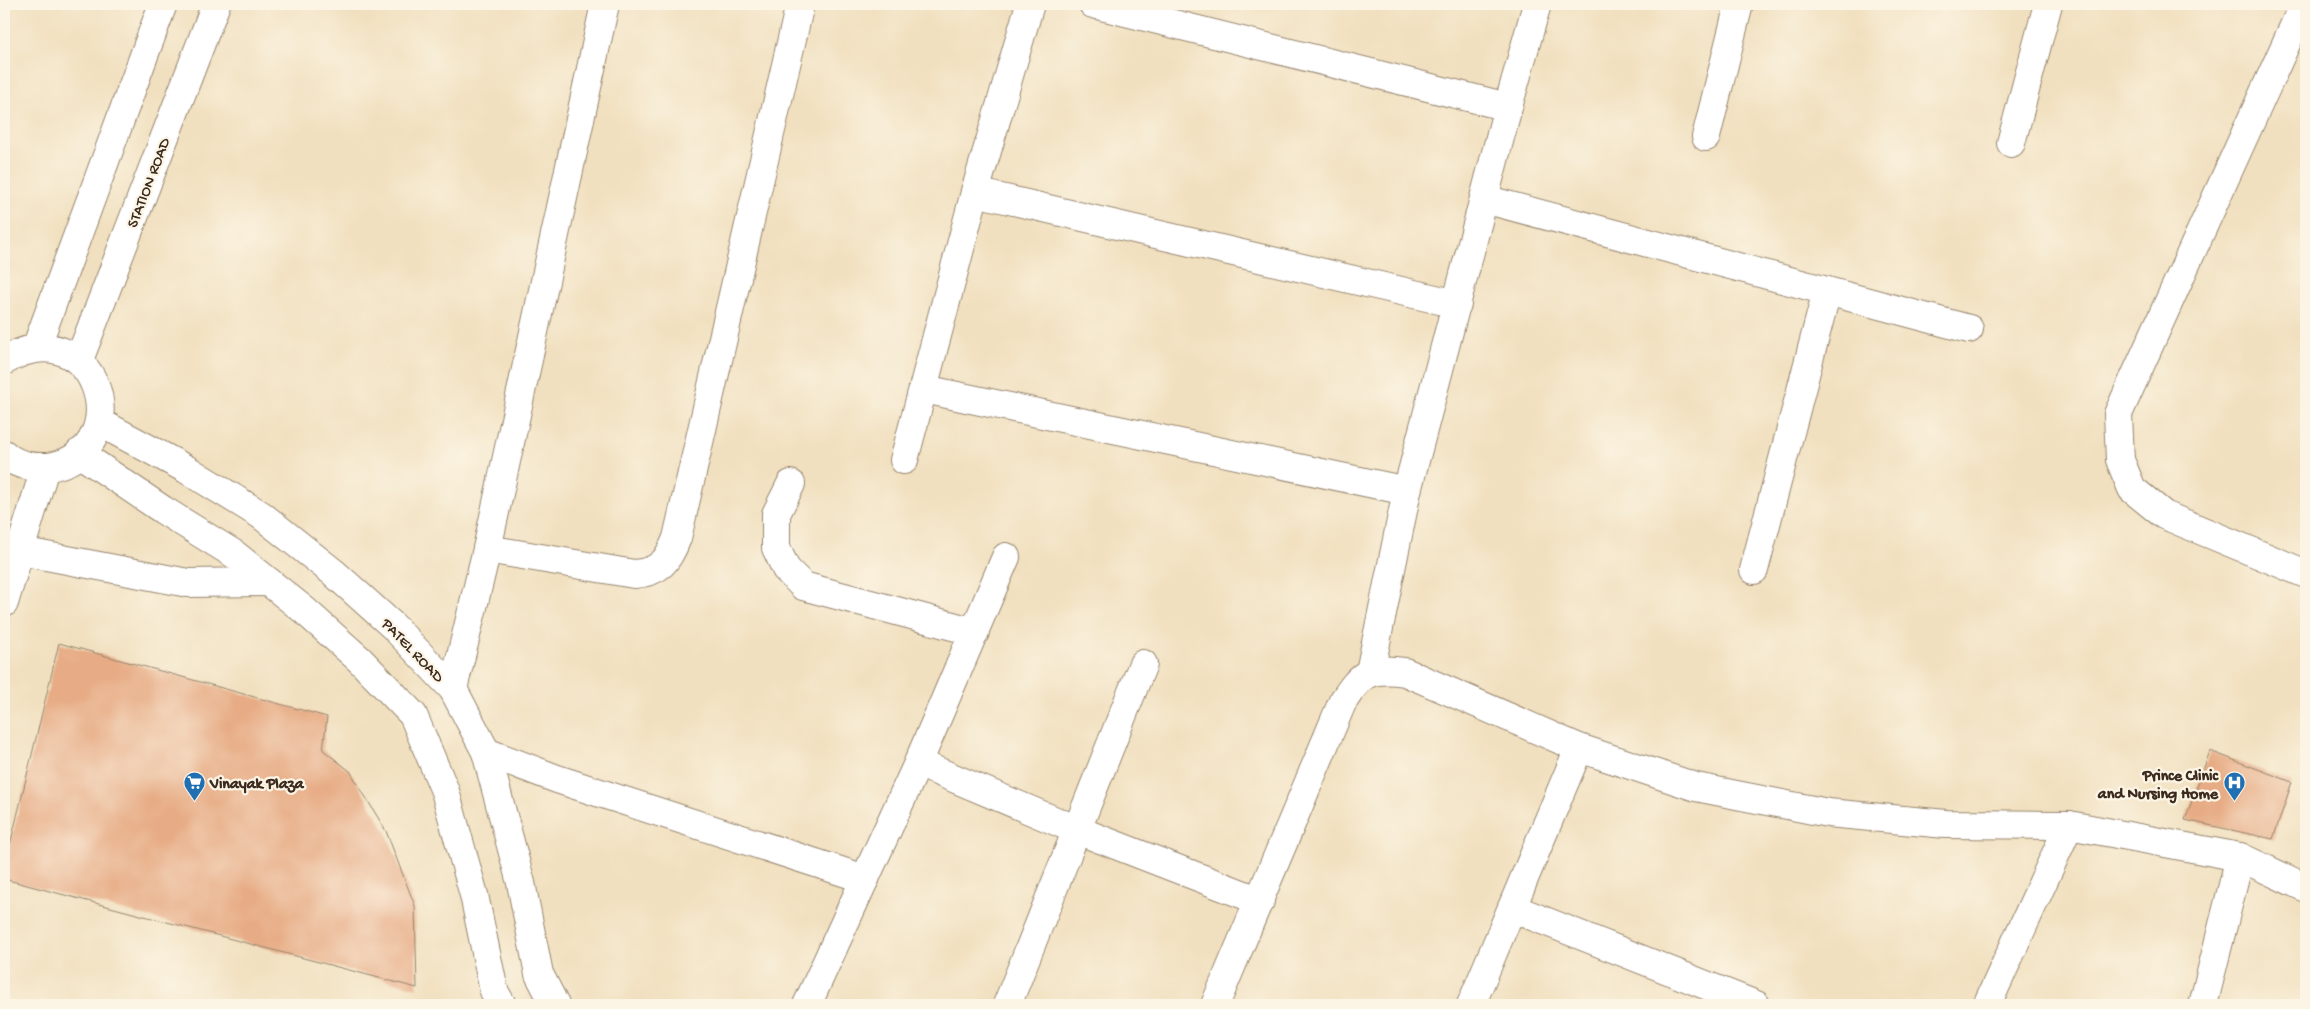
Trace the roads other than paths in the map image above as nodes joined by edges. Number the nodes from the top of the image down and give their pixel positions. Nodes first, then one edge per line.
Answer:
1 (163, 4) edge
2 (216, 4) edge
3 (606, 4) edge
4 (800, 4) edge
5 (1030, 4) edge
6 (1093, 4) edge
7 (1537, 4) edge
8 (1739, 4) edge
9 (2048, 4) edge
10 (2304, 4) edge
11 (1508, 107) junction
12 (1706, 137) dead end
13 (2011, 144) dead end
14 (975, 192) junction
15 (1484, 199) junction
16 (1827, 291) junction
17 (1456, 304) junction
18 (1969, 328) dead end
19 (36, 348) junction
20 (79, 360) junction
21 (4, 361) edge
22 (924, 389) junction
23 (99, 422) junction
24 (79, 453) junction
25 (904, 460) dead end
26 (6, 463) edge
27 (45, 468) junction
28 (791, 484) dead end
29 (1407, 491) junction
30 (487, 549) junction
31 (20, 551) junction
32 (1006, 557) dead end
33 (1754, 570) dead end
34 (2306, 574) edge
35 (269, 582) junction
36 (4, 603) edge
37 (975, 632) junction
38 (1143, 664) dead end
39 (1370, 672) junction
40 (453, 688) junction
41 (1579, 748) junction
42 (486, 752) junction
43 (918, 763) junction
44 (2069, 825) junction
45 (1077, 830) junction
46 (2240, 857) junction
47 (865, 879) junction
48 (2306, 888) edge
49 (1260, 901) junction
50 (1512, 908) junction
51 (496, 1000) edge
52 (555, 1005) edge
53 (807, 1005) edge
54 (1007, 1005) edge
55 (1215, 1005) edge
56 (1470, 1005) edge
57 (1756, 1005) edge
58 (1987, 1005) edge
59 (2203, 1005) edge

1 - 19 street
2 - 20 street, STATION ROAD
3 - 30 street
4 - 30 street
5 - 14 street
6 - 11 street
7 - 11 street
8 - 12 street
9 - 13 street
10 - 34 street
11 - 15 street
14 - 17 street
14 - 22 street
15 - 16 street
15 - 17 street
16 - 18 street
16 - 33 street
17 - 29 street
19 - 20 street
19 - 21 street
20 - 23 street
22 - 25 street
22 - 29 street
23 - 24 street
23 - 40 street, PATEL ROAD
24 - 27 street
24 - 35 street
26 - 27 street
27 - 31 street
28 - 37 street
29 - 39 street
30 - 40 street
31 - 35 street
31 - 36 street
32 - 37 street
35 - 51 street
37 - 43 street
38 - 45 street
39 - 41 street
39 - 49 street
40 - 42 street, PATEL ROAD
41 - 44 street
41 - 50 street
42 - 47 street
42 - 52 street, PATEL ROAD
43 - 45 street
43 - 47 street
44 - 46 street
44 - 58 street
45 - 49 street
45 - 54 street
46 - 48 street
46 - 59 street
47 - 53 street
49 - 55 street
50 - 56 street
50 - 57 street

